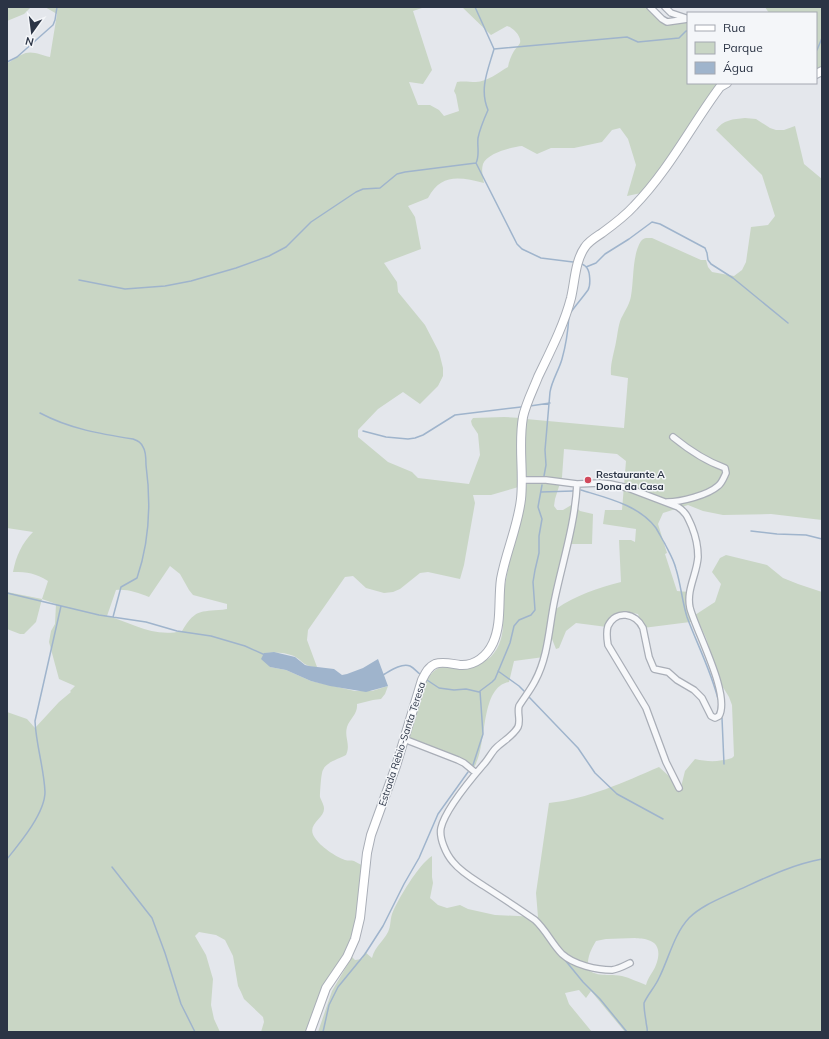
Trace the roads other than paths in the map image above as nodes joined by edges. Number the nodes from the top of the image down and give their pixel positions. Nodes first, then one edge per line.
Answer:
1 (650, 7) edge
2 (666, 7) edge
3 (687, 19) edge
4 (687, 19) edge
5 (724, 84) edge
6 (673, 437) dead end
7 (522, 480) junction
8 (577, 484) junction
9 (665, 502) junction
10 (404, 739) junction
11 (476, 773) junction
12 (679, 788) dead end
13 (630, 963) dead end
14 (310, 1032) edge

1 - 4 street
2 - 3 street
5 - 7 street, Estrada Rebio-Santa Teresa
6 - 9 street
7 - 8 street
7 - 10 street, Estrada Rebio-Santa Teresa
8 - 9 street
8 - 11 street
9 - 12 street
10 - 11 street
10 - 14 street, Estrada Rebio-Santa Teresa
11 - 13 street

